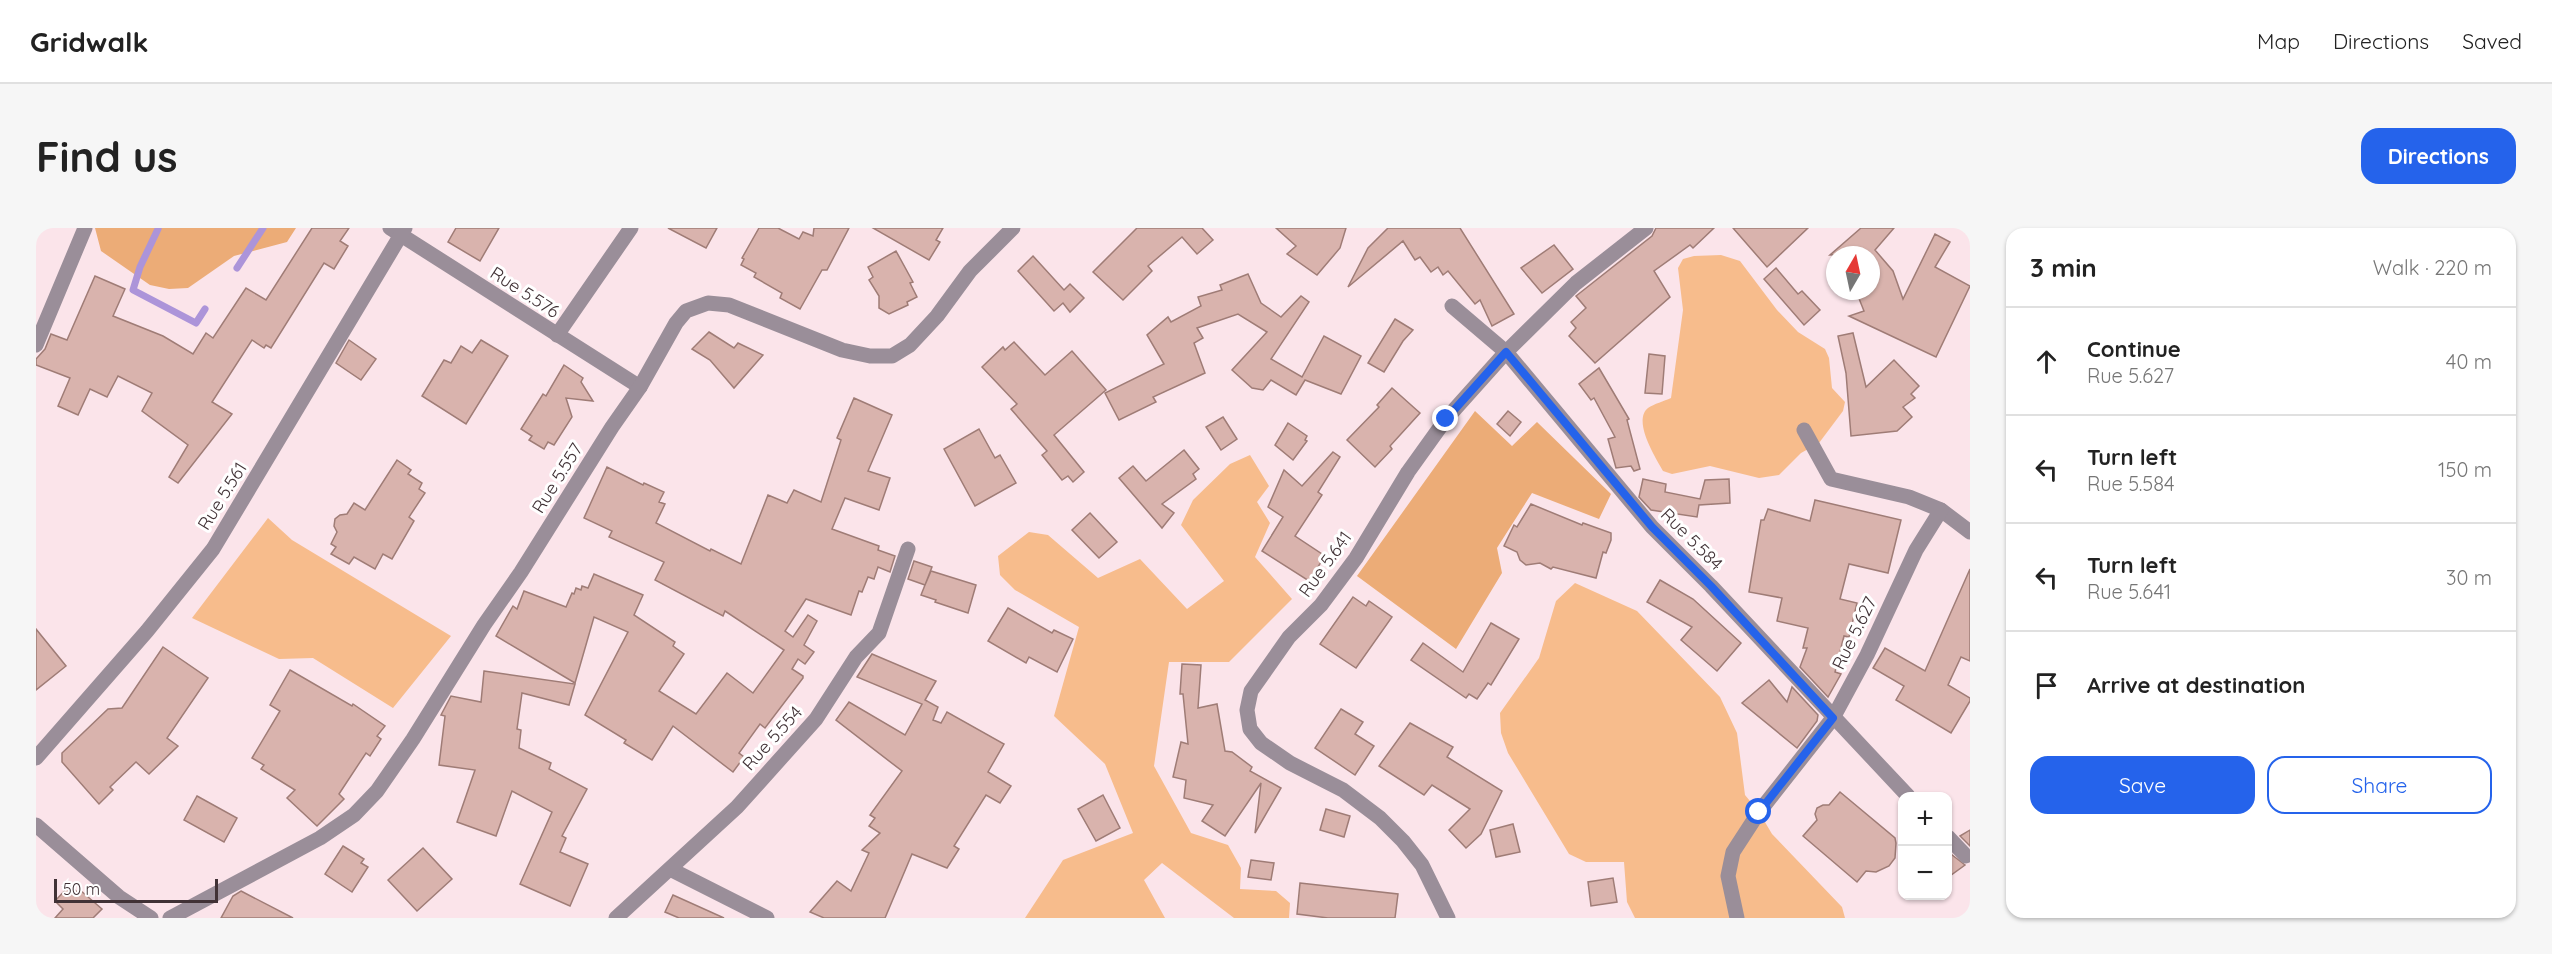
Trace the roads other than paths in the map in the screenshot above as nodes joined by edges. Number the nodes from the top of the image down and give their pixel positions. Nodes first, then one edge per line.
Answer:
1 (84, 228) edge
2 (631, 228) edge
3 (1013, 228) edge
4 (1646, 228) edge
5 (399, 230) edge
6 (1452, 306) dead end
7 (558, 335) junction
8 (36, 345) edge
9 (1506, 352) junction
10 (640, 387) junction
11 (1804, 430) dead end
12 (1941, 510) junction
13 (1970, 532) edge
14 (908, 549) dead end
15 (1833, 718) junction
16 (36, 758) edge
17 (1904, 792) edge
18 (36, 825) edge
19 (1952, 842) edge
20 (1966, 856) dead end
21 (670, 869) junction
22 (151, 918) edge
23 (170, 918) edge
24 (616, 918) edge
25 (767, 918) edge
26 (1448, 918) edge
27 (1737, 918) edge

1 - 8 street
2 - 7 street
3 - 10 street, Rue 5.557
4 - 9 street, Rue 5.641
5 - 7 street, Rue 5.576
5 - 16 street, Rue 5.561
6 - 9 street, Rue 5.584
7 - 10 street, Rue 5.576
9 - 15 street, Rue 5.584
9 - 26 street, Rue 5.641
10 - 23 street, Rue 5.557
11 - 12 street
12 - 13 street
12 - 15 street, Rue 5.627
14 - 21 street, Rue 5.554
15 - 17 street, Rue 5.584
15 - 27 street, Rue 5.627
18 - 22 street
19 - 20 street
21 - 24 street, Rue 5.554
21 - 25 street

